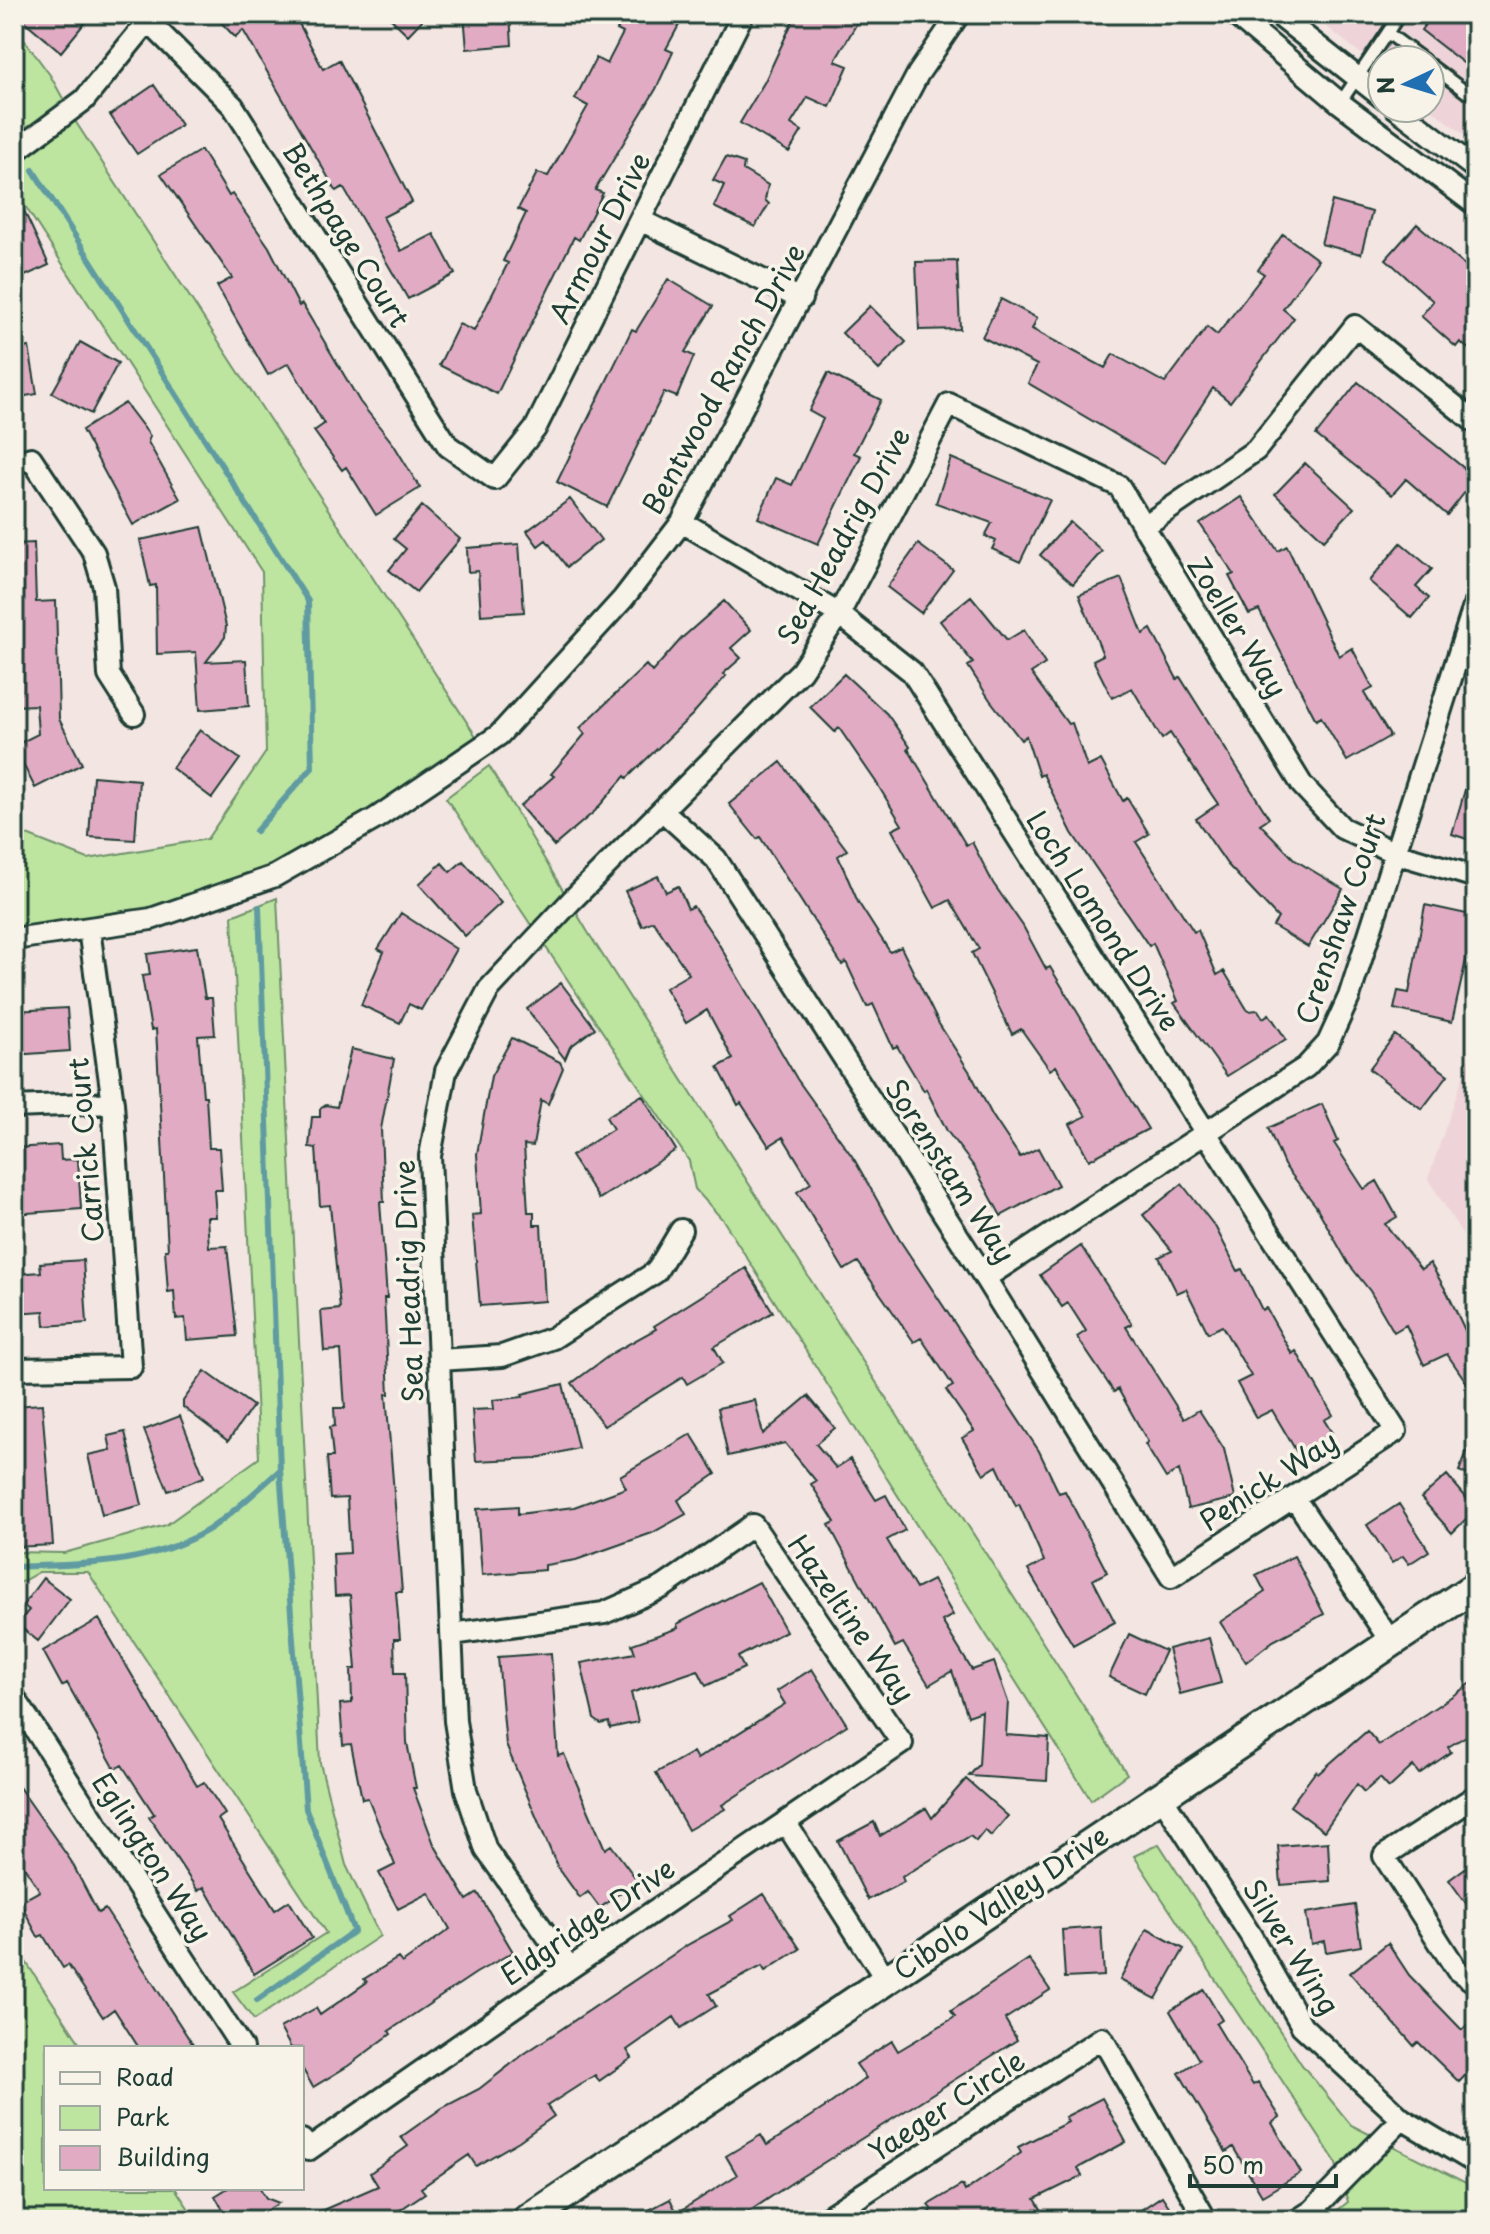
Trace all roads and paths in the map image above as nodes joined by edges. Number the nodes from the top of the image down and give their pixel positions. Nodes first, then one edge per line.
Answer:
1 (743, 14) edge
2 (959, 14) edge
3 (1234, 14) edge
4 (1277, 14) edge
5 (1400, 14) edge
6 (151, 17) edge
7 (1389, 34) junction
8 (1402, 44) edge
9 (1446, 77) edge
10 (1357, 78) junction
11 (1366, 85) edge
12 (1466, 92) dead end
13 (1340, 103) junction
14 (1417, 124) edge
15 (14, 152) edge
16 (1476, 169) edge
17 (1476, 205) edge
18 (640, 220) junction
19 (801, 299) junction
20 (949, 404) joint
21 (1476, 423) edge
22 (14, 463) edge
23 (495, 479) joint
24 (682, 522) junction
25 (1143, 527) junction
26 (1476, 600) edge
27 (839, 614) junction
28 (134, 714) dead end
29 (663, 811) junction
30 (1395, 853) junction
31 (1476, 877) edge
32 (89, 929) junction
33 (14, 939) edge
34 (113, 1103) junction
35 (14, 1107) edge
36 (1206, 1134) junction
37 (681, 1230) dead end
38 (985, 1278) junction
39 (439, 1360) junction
40 (14, 1369) edge
41 (1396, 1431) joint
42 (1295, 1499) junction
43 (1171, 1577) joint
44 (1476, 1586) edge
45 (452, 1634) junction
46 (1391, 1642) junction
47 (14, 1697) edge
48 (902, 1743) joint
49 (1160, 1794) junction
50 (1476, 1796) edge
51 (785, 1822) junction
52 (570, 1968) junction
53 (887, 1981) junction
54 (1476, 1983) edge
55 (241, 2046) edge
56 (1402, 2119) junction
57 (305, 2145) edge
58 (1476, 2163) edge
59 (527, 2220) edge
60 (823, 2220) edge
61 (1206, 2220) edge
62 (1298, 2220) edge

1 - 18 street, Armour Drive
2 - 19 street, Bentwood Ranch Drive
3 - 13 street
4 - 10 street
5 - 7 lane
6 - 15 street
6 - 23 street, Bethpage Court
7 - 8 lane
7 - 10 lane
9 - 12 lane
10 - 11 street
10 - 13 lane
13 - 17 street
14 - 16 street
18 - 19 street
18 - 23 street, Armour Drive
19 - 24 street, Bentwood Ranch Drive
20 - 25 street, Zoeller Way
20 - 27 street, Sea Headrig Drive
21 - 25 street
22 - 28 street
24 - 27 street, Loch Lomond Drive
24 - 32 street, Bentwood Ranch Drive
25 - 30 street, Zoeller Way
26 - 30 street, Crenshaw Court
27 - 29 street, Sea Headrig Drive
27 - 36 street, Loch Lomond Drive
29 - 38 street, Sorenstam Way
29 - 39 street, Sea Headrig Drive
30 - 31 street, Zoeller Way
30 - 36 street, Crenshaw Court
32 - 33 street, Bentwood Ranch Drive
32 - 34 street, Carrick Court
34 - 35 street
34 - 40 street, Carrick Court
36 - 38 street, Crenshaw Court
36 - 41 street, Loch Lomond Drive
37 - 39 street
38 - 43 street, Sorenstam Way
39 - 45 street, Sea Headrig Drive
41 - 42 street, Penick Way
42 - 43 street, Penick Way
42 - 46 street
44 - 46 main road, Cibolo Valley Drive
45 - 48 street, Hazeltine Way
45 - 52 street, Sea Headrig Drive
46 - 49 main road, Cibolo Valley Drive
47 - 55 street, Eglington Way
48 - 51 street, Eldgridge Drive
49 - 53 main road, Cibolo Valley Drive
49 - 56 street, Silver Wing
50 - 54 street
51 - 52 street, Eldgridge Drive
51 - 53 street
52 - 57 street, Eldgridge Drive
53 - 59 main road, Cibolo Valley Drive
56 - 58 street, Silver Wing
56 - 62 street
60 - 61 street, Yaeger Circle

